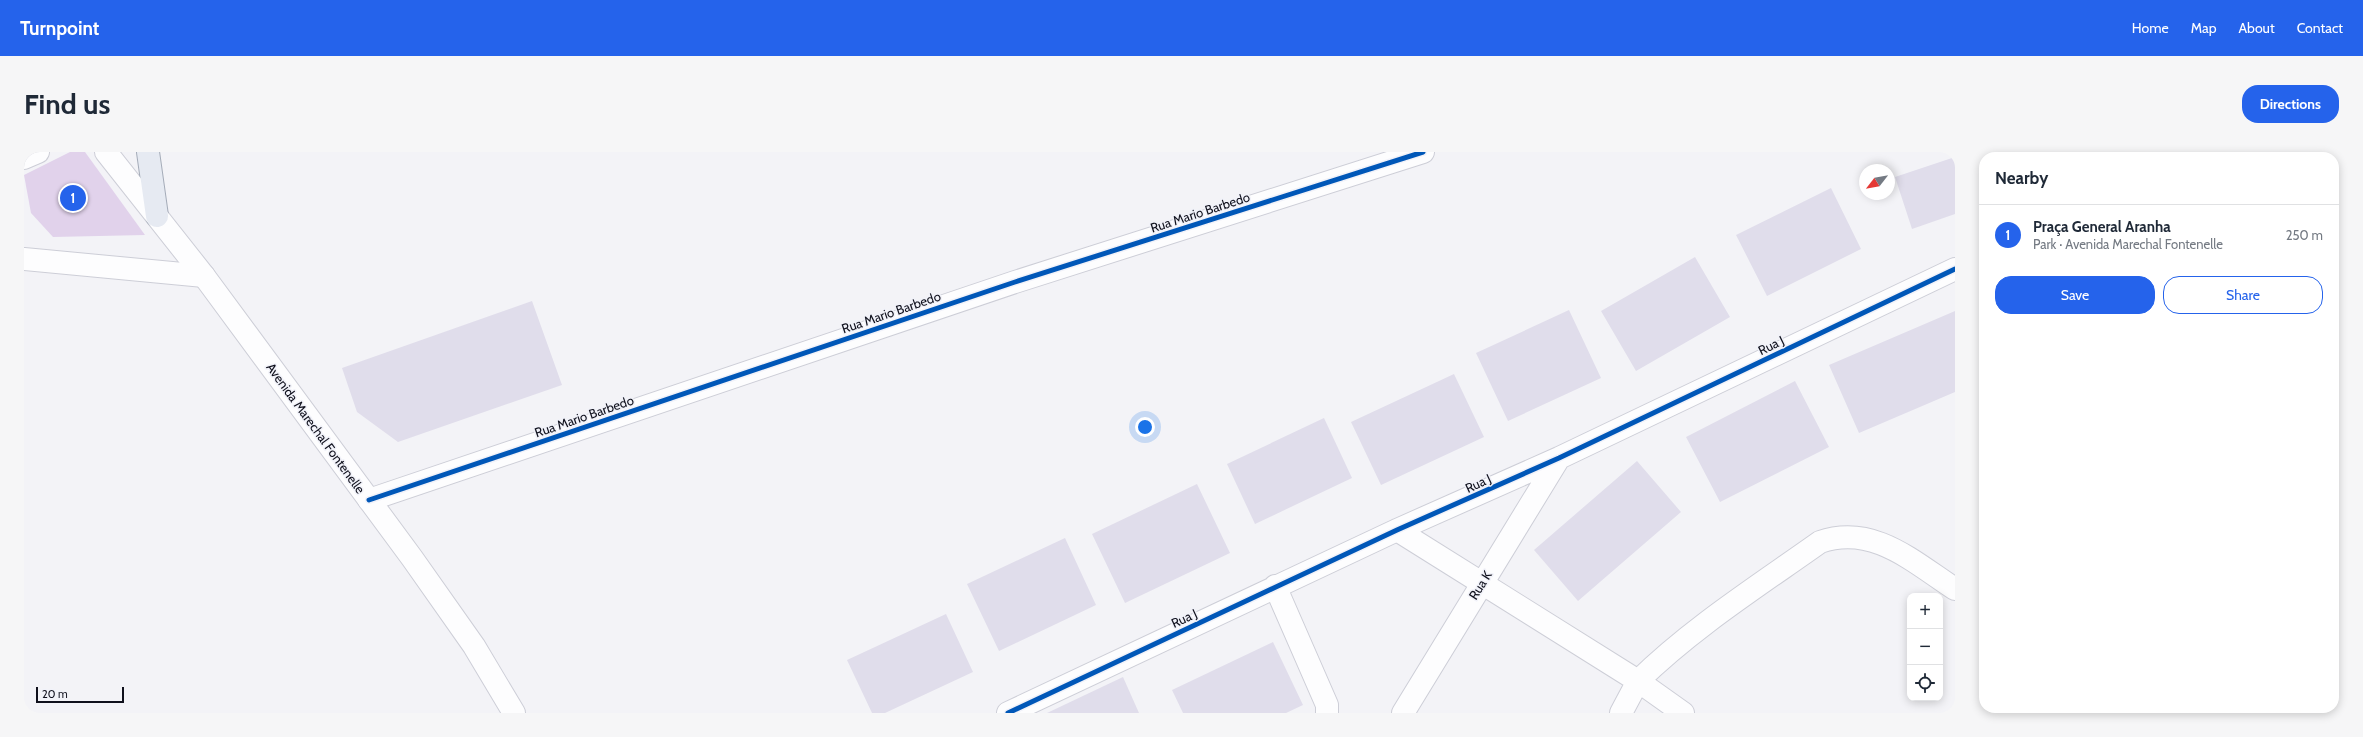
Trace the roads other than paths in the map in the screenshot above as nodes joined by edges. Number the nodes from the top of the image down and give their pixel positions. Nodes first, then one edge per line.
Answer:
1 (38, 152) edge
2 (106, 152) edge
3 (148, 152) edge
4 (1423, 152) edge
5 (24, 158) edge
6 (157, 216) junction
7 (24, 259) edge
8 (1955, 269) edge
9 (204, 276) junction
10 (1559, 458) junction
11 (369, 500) junction
12 (1397, 530) junction
13 (1482, 582) junction
14 (1275, 586) junction
15 (1955, 588) edge
16 (1638, 681) junction
17 (514, 713) edge
18 (1008, 713) edge
19 (1327, 713) edge
20 (1403, 713) edge
21 (1621, 713) edge
22 (1683, 713) edge

1 - 5 street
2 - 6 street, Avenida Marechal Fontenelle
3 - 6 main road
4 - 11 street, Rua Mario Barbedo
6 - 9 street, Avenida Marechal Fontenelle
7 - 9 street
8 - 10 street, Rua J
9 - 11 street, Avenida Marechal Fontenelle
10 - 12 street, Rua J
10 - 13 street, Rua K
11 - 17 street, Avenida Marechal Fontenelle
12 - 13 street
12 - 14 street, Rua J
13 - 16 street
13 - 20 street, Rua K
14 - 18 street, Rua J
14 - 19 street
15 - 16 street
16 - 21 street
16 - 22 street

